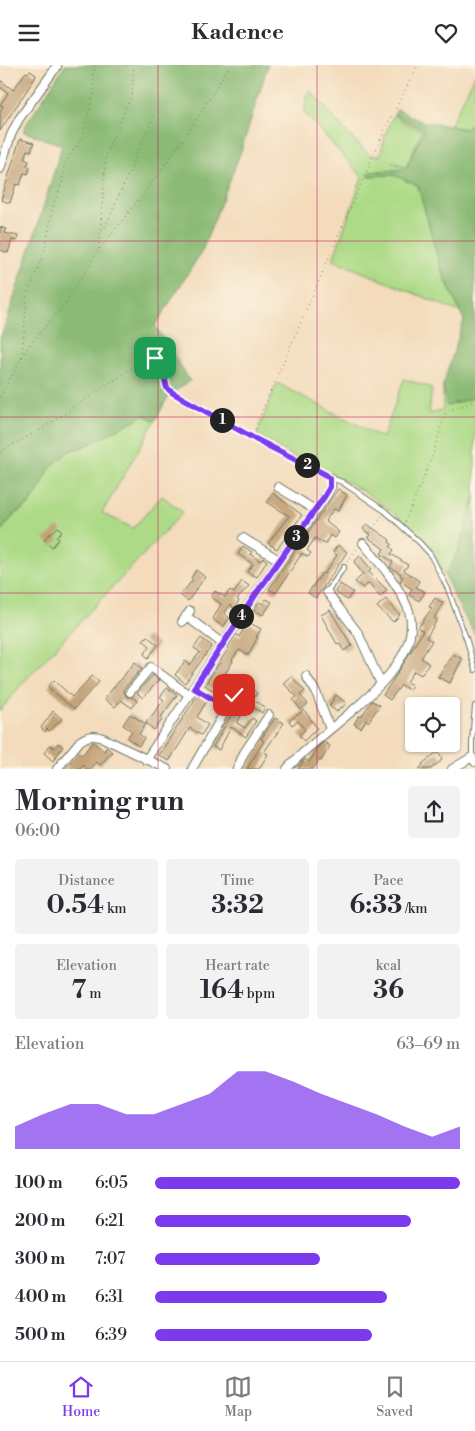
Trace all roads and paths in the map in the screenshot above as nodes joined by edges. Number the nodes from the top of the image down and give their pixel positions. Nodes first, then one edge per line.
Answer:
1 (96, 65) edge
2 (134, 65) edge
3 (230, 65) edge
4 (418, 65) edge
5 (56, 67) edge
6 (154, 115) dead end
7 (0, 169) edge
8 (101, 235) junction
9 (99, 250) junction
10 (22, 357) junction
11 (0, 397) edge
12 (475, 401) edge
13 (255, 439) junction
14 (278, 451) joint
15 (0, 452) edge
16 (330, 479) junction
17 (278, 487) dead end
18 (315, 510) junction
19 (385, 511) junction
20 (403, 527) junction
21 (243, 538) dead end
22 (363, 543) junction
23 (279, 560) junction
24 (344, 567) joint
25 (327, 592) joint
26 (186, 617) dead end
27 (223, 644) junction
28 (475, 670) edge
29 (306, 676) dead end
30 (381, 684) junction
31 (240, 685) dead end
32 (191, 691) junction
33 (130, 692) dead end
34 (475, 706) edge
35 (226, 707) junction
36 (270, 715) dead end
37 (330, 729) junction
38 (146, 760) junction
39 (474, 760) edge
40 (57, 769) edge
41 (166, 769) edge
42 (192, 769) edge
43 (237, 769) edge
44 (287, 769) edge
45 (452, 769) edge

1 - 10 path
2 - 8 path
3 - 9 path
4 - 13 path
5 - 7 street
6 - 8 path
8 - 9 path
9 - 10 path
10 - 11 path
12 - 20 path
13 - 14 path
13 - 15 path
14 - 16 lane
16 - 18 street
16 - 19 lane
17 - 18 street
18 - 23 street
19 - 20 lane
19 - 22 path
20 - 28 lane
21 - 23 street
22 - 24 path
22 - 30 street
23 - 27 street
24 - 25 lane
25 - 30 street
26 - 27 street
27 - 32 street
29 - 37 street
30 - 37 street
31 - 35 street
32 - 33 street
32 - 35 path
32 - 38 street
34 - 39 lane
35 - 42 street
36 - 43 street
37 - 44 street
38 - 40 street
38 - 41 street
39 - 45 street

